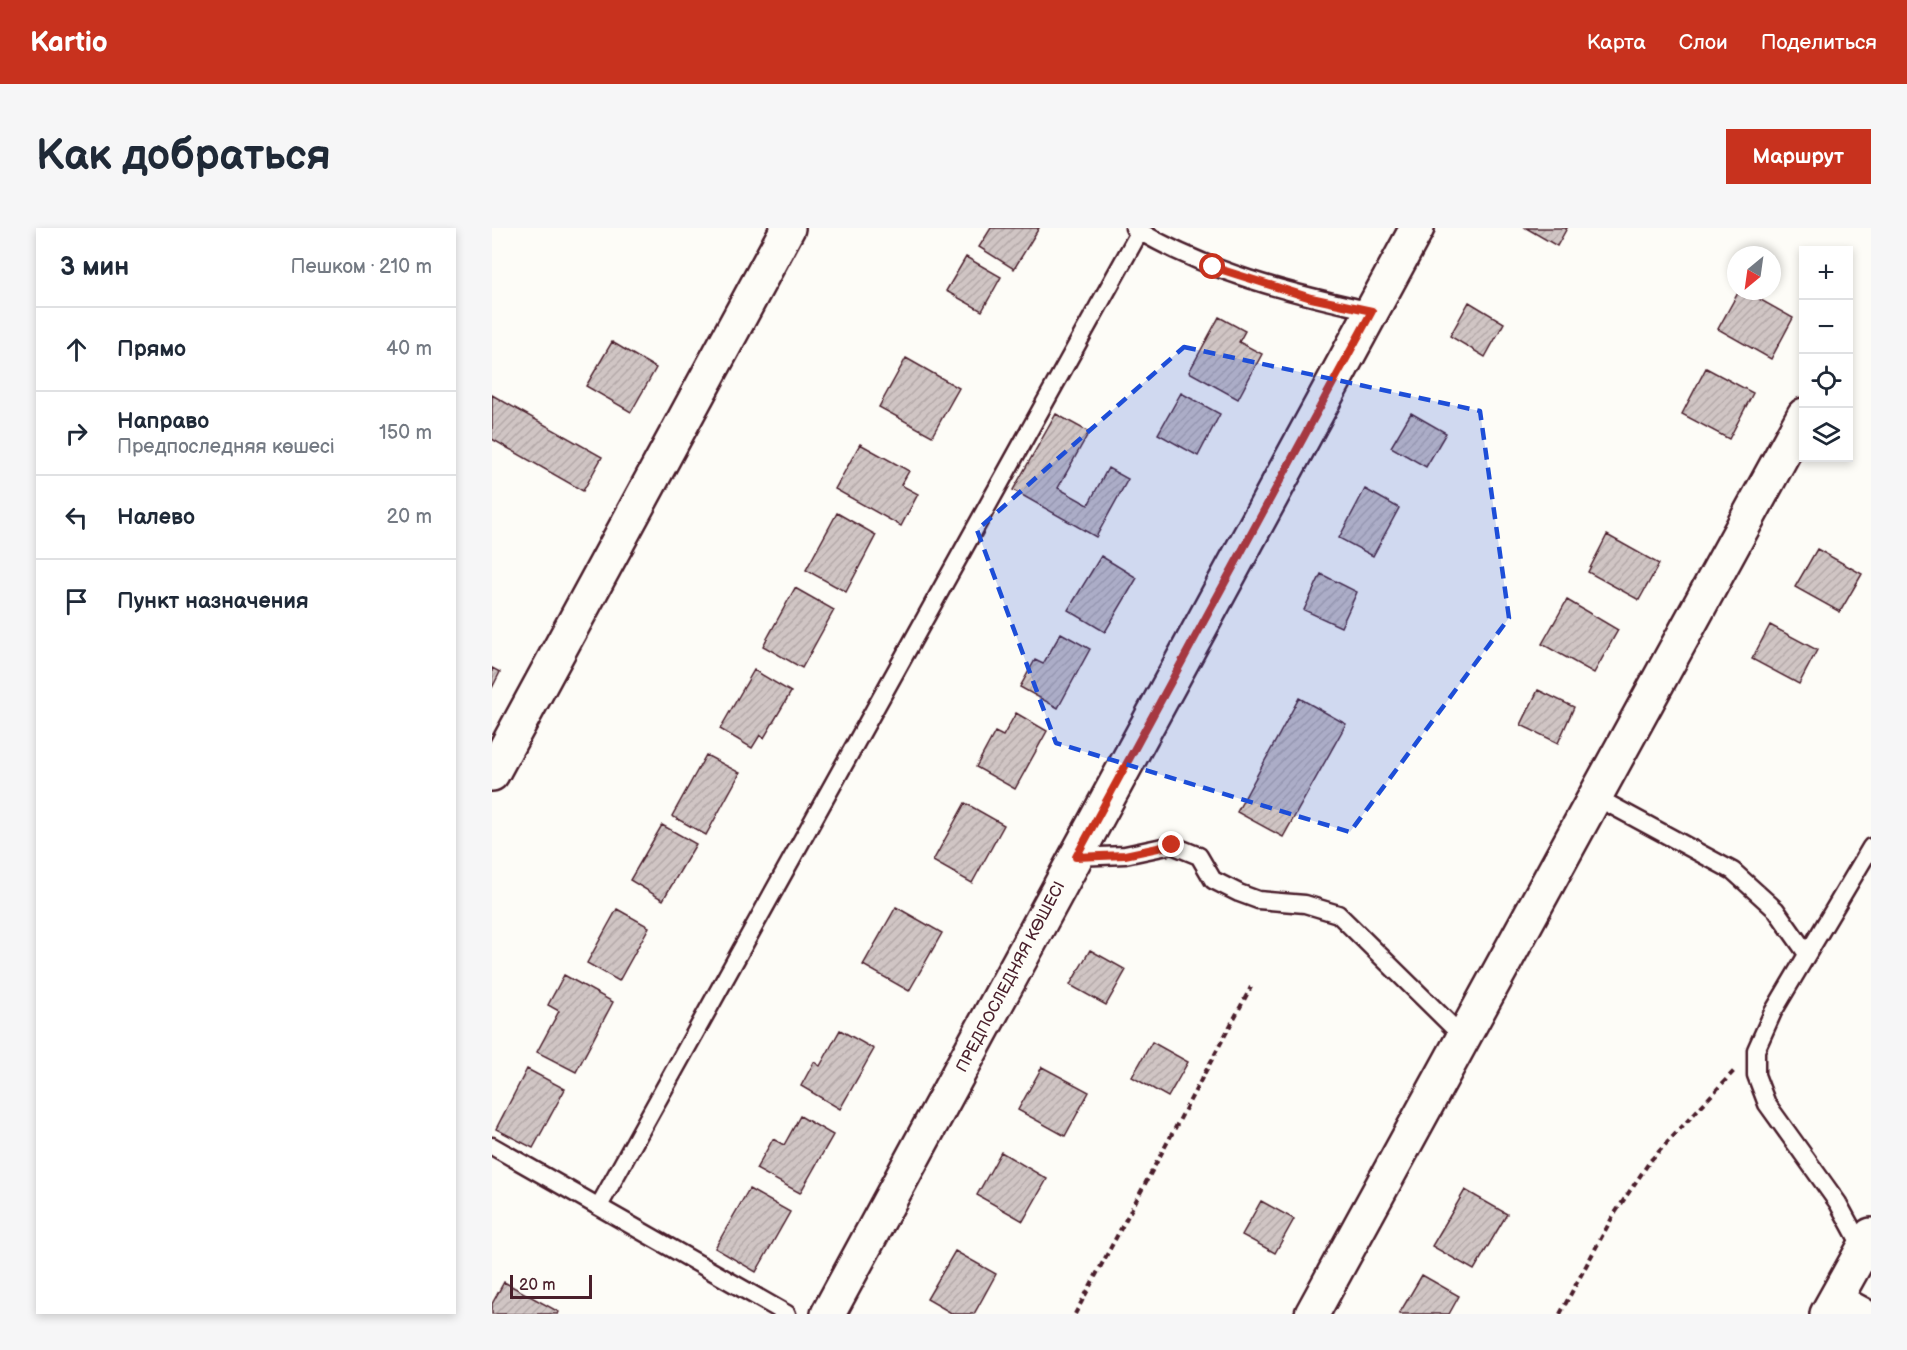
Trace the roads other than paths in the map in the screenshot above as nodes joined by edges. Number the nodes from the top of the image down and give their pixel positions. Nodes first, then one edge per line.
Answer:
1 (788, 228) edge
2 (1417, 228) edge
3 (1137, 230) edge
4 (1372, 311) junction
5 (1799, 422) edge
6 (492, 774) edge
7 (1596, 797) junction
8 (1871, 847) edge
9 (1076, 857) junction
10 (1807, 954) junction
11 (1464, 1038) junction
12 (492, 1146) edge
13 (599, 1206) junction
14 (1867, 1242) edge
15 (1841, 1309) edge
16 (787, 1314) edge
17 (828, 1314) edge
18 (1312, 1314) edge

1 - 6 street
2 - 4 street, ПРЕДПОСЛЕДНЯЯ КӨШЕСІ
3 - 4 lane
3 - 13 lane
4 - 9 street, ПРЕДПОСЛЕДНЯЯ КӨШЕСІ
5 - 7 street
7 - 10 lane
7 - 11 street
8 - 10 lane
9 - 11 lane
9 - 17 street, ПРЕДПОСЛЕДНЯЯ КӨШЕСІ
10 - 14 lane
11 - 18 street
12 - 13 lane
13 - 16 lane
14 - 15 street

